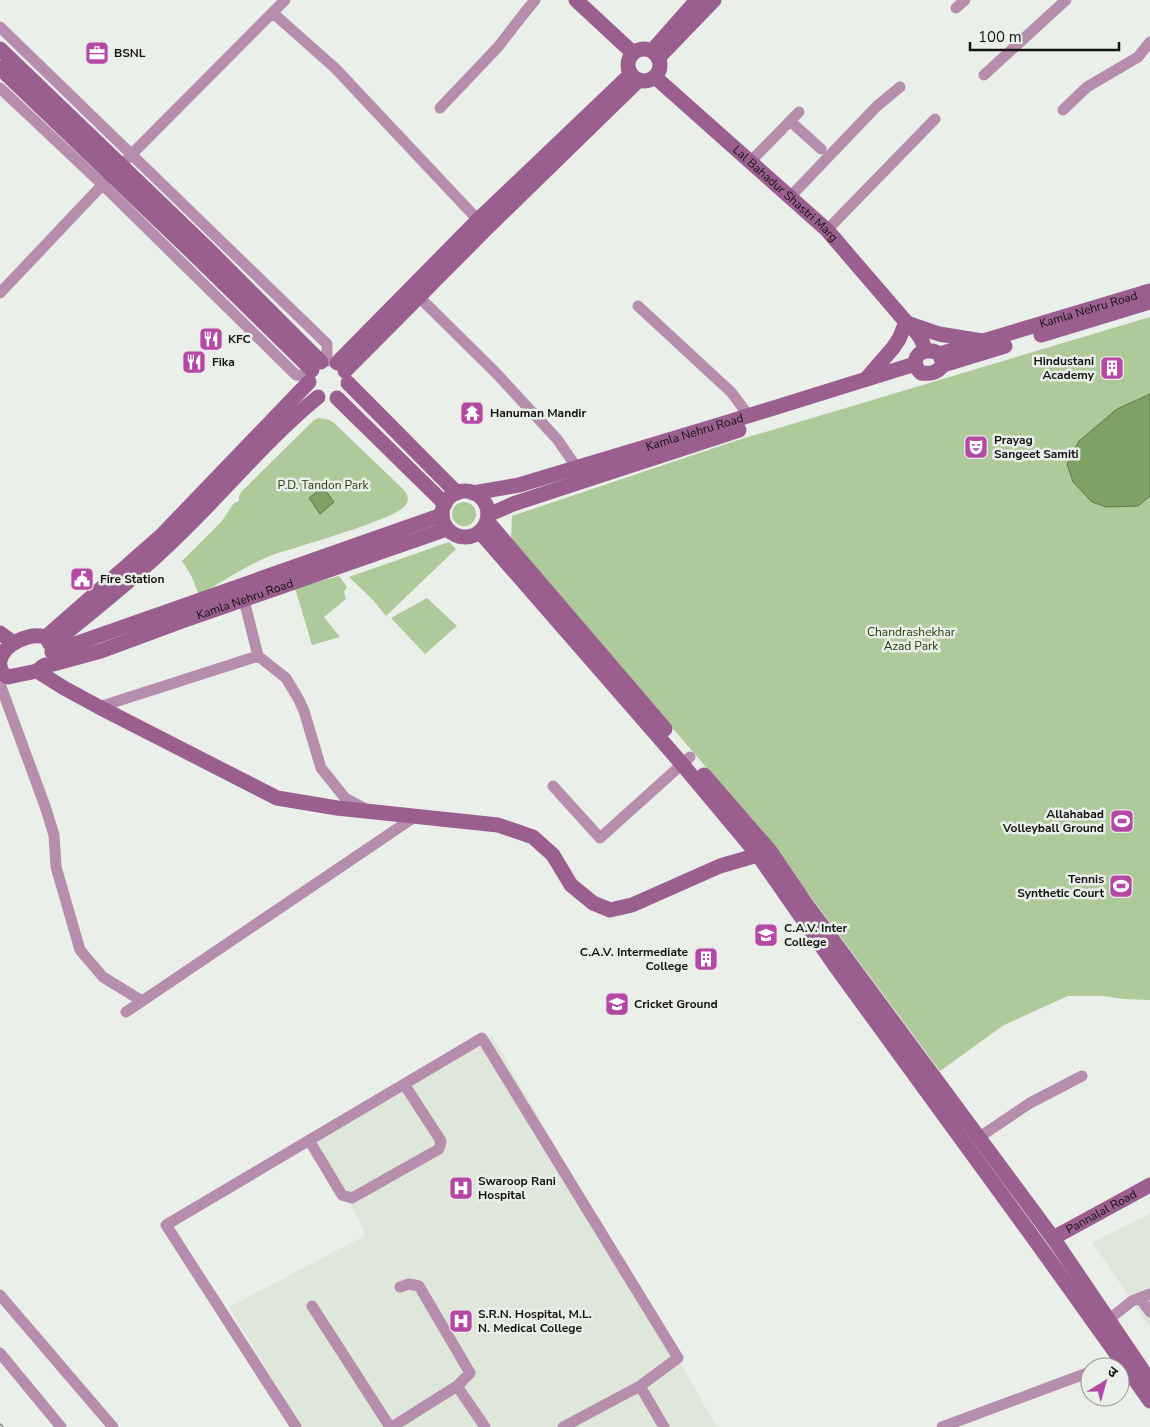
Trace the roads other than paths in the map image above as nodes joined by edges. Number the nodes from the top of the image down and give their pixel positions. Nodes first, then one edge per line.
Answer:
1 (286, 0) edge
2 (535, 0) edge
3 (576, 0) edge
4 (697, 0) edge
5 (714, 0) edge
6 (965, 0) edge
7 (1066, 0) edge
8 (956, 8) dead end
9 (273, 13) junction
10 (0, 27) edge
11 (1150, 42) edge
12 (0, 49) edge
13 (633, 53) junction
14 (655, 54) junction
15 (0, 68) edge
16 (984, 75) dead end
17 (635, 77) junction
18 (655, 77) junction
19 (900, 86) dead end
20 (0, 88) edge
21 (440, 108) dead end
22 (1063, 110) dead end
23 (799, 112) dead end
24 (935, 119) dead end
25 (790, 121) junction
26 (821, 148) dead end
27 (132, 154) junction
28 (750, 162) junction
29 (112, 175) junction
30 (789, 198) junction
31 (478, 220) junction
32 (827, 230) junction
33 (1150, 291) edge
34 (0, 294) edge
35 (419, 297) junction
36 (1150, 302) edge
37 (638, 306) dead end
38 (906, 322) junction
39 (984, 341) junction
40 (942, 360) junction
41 (920, 361) junction
42 (326, 371) junction
43 (867, 378) junction
44 (318, 397) junction
45 (337, 398) junction
46 (749, 416) junction
47 (577, 468) junction
48 (457, 493) junction
49 (472, 493) junction
50 (445, 516) junction
51 (485, 523) junction
52 (244, 600) junction
53 (0, 633) edge
54 (14, 642) junction
55 (49, 644) junction
56 (258, 656) junction
57 (2, 668) edge
58 (39, 669) junction
59 (99, 707) junction
60 (686, 761) junction
61 (553, 786) dead end
62 (371, 812) junction
63 (416, 816) junction
64 (764, 853) junction
65 (142, 1001) junction
66 (126, 1012) dead end
67 (1082, 1076) dead end
68 (404, 1084) junction
69 (978, 1138) junction
70 (309, 1140) junction
71 (1150, 1185) edge
72 (1052, 1238) junction
73 (400, 1287) dead end
74 (0, 1295) edge
75 (1145, 1296) edge
76 (312, 1306) dead end
77 (1150, 1312) edge
78 (1108, 1320) junction
79 (0, 1354) edge
80 (1125, 1357) edge
81 (1126, 1357) edge
82 (1130, 1362) edge
83 (1130, 1365) edge
84 (1080, 1376) edge
85 (1150, 1381) edge
86 (457, 1386) junction
87 (640, 1386) junction
88 (1150, 1401) edge
89 (61, 1427) edge
90 (113, 1427) edge
91 (296, 1427) edge
92 (391, 1427) edge
93 (484, 1427) edge
94 (563, 1427) edge
95 (664, 1427) edge
96 (942, 1427) edge

1 - 9 street
2 - 21 street
3 - 13 main road
4 - 14 main road
5 - 14 main road
6 - 8 street
7 - 16 street
9 - 27 street
9 - 31 street
10 - 27 street
11 - 22 street
12 - 29 main road
13 - 14 main road
13 - 17 main road
14 - 18 main road
15 - 29 main road
17 - 18 main road
17 - 31 main road
17 - 35 main road
18 - 28 main road, Lal Bahadur Shastri Marg
19 - 30 street
20 - 29 street
23 - 25 street
24 - 32 street
25 - 26 street
25 - 28 street
27 - 29 street
27 - 42 street
28 - 30 main road, Lal Bahadur Shastri Marg
29 - 34 street
29 - 42 main road
30 - 32 main road, Lal Bahadur Shastri Marg
31 - 42 main road
32 - 38 main road, Lal Bahadur Shastri Marg
33 - 39 main road, Kamla Nehru Road
35 - 42 main road
35 - 47 street
36 - 40 main road, Kamla Nehru Road
37 - 46 street
38 - 39 main road
38 - 41 main road
38 - 43 main road
39 - 40 main road, Kamla Nehru Road
40 - 41 main road
40 - 41 main road
41 - 43 main road, Kamla Nehru Road
41 - 51 main road, Kamla Nehru Road
42 - 44 main road
42 - 45 main road
42 - 48 main road
42 - 55 main road
43 - 46 main road, Kamla Nehru Road
44 - 45 main road
44 - 55 main road
45 - 50 main road
46 - 47 main road, Kamla Nehru Road
47 - 49 main road, Kamla Nehru Road
48 - 49 main road
48 - 50 main road
49 - 51 main road
50 - 51 main road
50 - 52 main road, Kamla Nehru Road
50 - 55 main road, Kamla Nehru Road
51 - 60 main road
52 - 56 street
52 - 58 main road, Kamla Nehru Road
53 - 54 main road
54 - 55 main road, Kamla Nehru Road
54 - 57 main road
55 - 58 main road
56 - 59 street
56 - 62 street
57 - 58 main road, Kamla Nehru Road
57 - 65 street
58 - 59 main road
59 - 62 main road
60 - 61 street
60 - 64 main road
62 - 63 main road
63 - 64 main road
63 - 65 street
64 - 69 main road
64 - 80 main road
65 - 66 street
67 - 69 street
68 - 70 street
68 - 70 street
68 - 87 street
69 - 72 main road
70 - 91 street
71 - 72 main road, Pannalal Road
72 - 78 main road
73 - 86 street
74 - 90 street
75 - 77 street
75 - 78 street
76 - 92 street
78 - 81 main road
79 - 89 street
82 - 85 main road
83 - 88 main road
84 - 96 street
86 - 92 street
86 - 93 street
87 - 94 street
87 - 95 street

